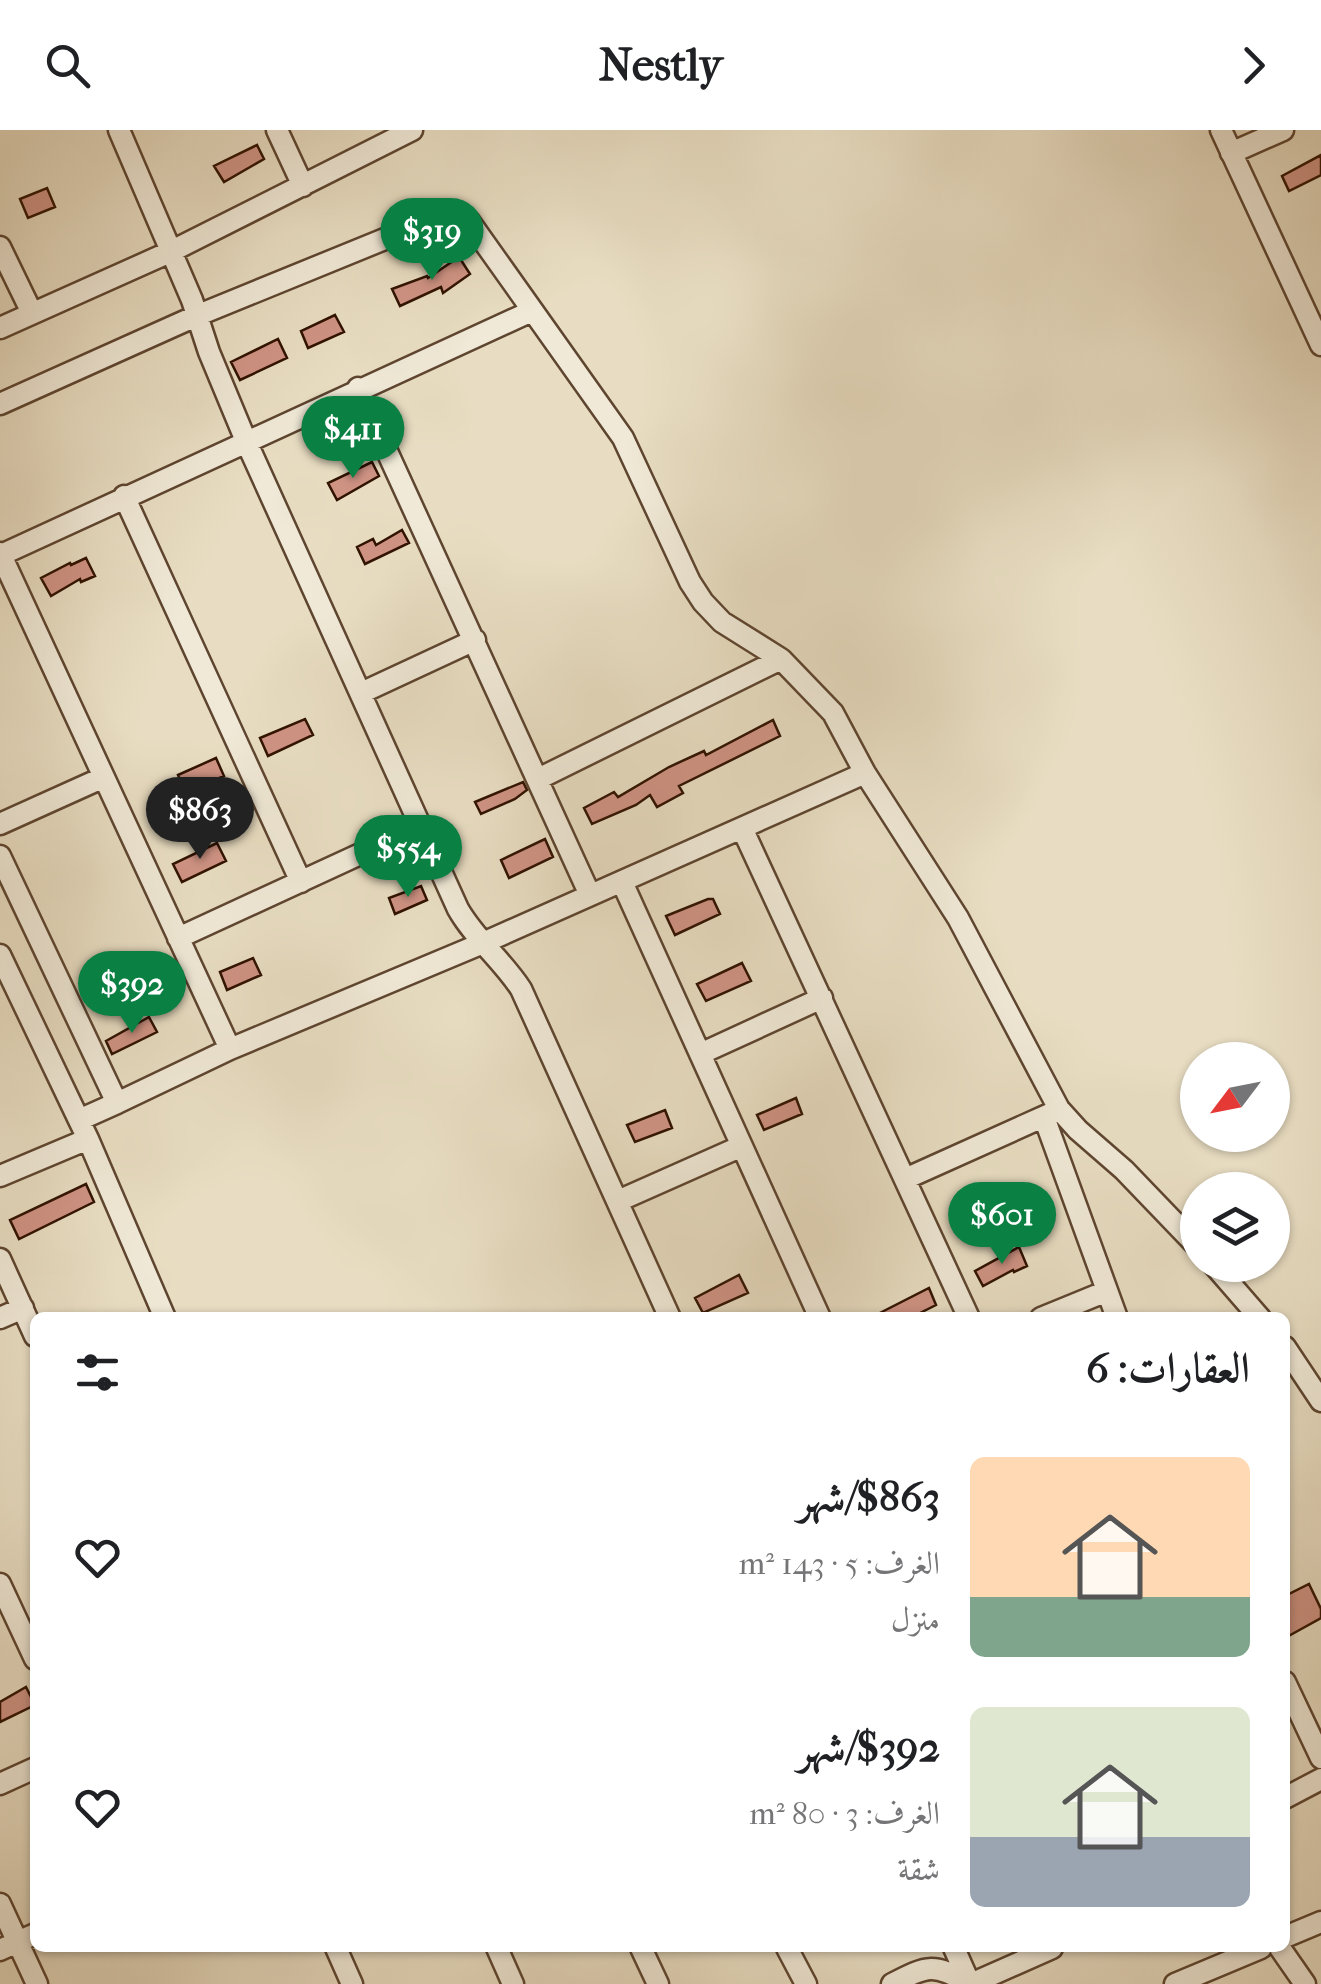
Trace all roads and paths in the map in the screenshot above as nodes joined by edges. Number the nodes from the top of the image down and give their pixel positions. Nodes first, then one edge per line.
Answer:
1 (119, 130) edge
2 (277, 130) edge
3 (412, 130) edge
4 (1221, 130) edge
5 (1283, 130) edge
6 (1231, 153) junction
7 (303, 186) junction
8 (0, 247) edge
9 (172, 251) junction
10 (532, 310) junction
11 (32, 312) junction
12 (196, 316) junction
13 (0, 328) edge
14 (1321, 346) edge
15 (358, 388) junction
16 (0, 404) edge
17 (246, 441) junction
18 (124, 496) junction
19 (0, 554) edge
20 (475, 640) junction
21 (781, 659) junction
22 (361, 693) junction
23 (865, 773) junction
24 (102, 778) junction
25 (538, 779) junction
26 (0, 824) edge
27 (421, 826) junction
28 (742, 828) junction
29 (0, 856) edge
30 (301, 882) junction
31 (622, 882) junction
32 (590, 895) junction
33 (178, 938) junction
34 (483, 943) junction
35 (0, 956) edge
36 (822, 998) junction
37 (230, 1050) junction
38 (700, 1054) junction
39 (116, 1103) junction
40 (1052, 1113) junction
41 (83, 1129) junction
42 (742, 1146) junction
43 (0, 1176) edge
44 (905, 1179) junction
45 (618, 1202) junction
46 (1180, 1228) edge
47 (0, 1259) edge
48 (1229, 1282) edge
49 (1108, 1291) junction
50 (22, 1308) junction
51 (163, 1312) edge
52 (667, 1312) edge
53 (817, 1312) edge
54 (966, 1312) edge
55 (1056, 1312) edge
56 (1116, 1312) edge
57 (1255, 1312) edge
58 (0, 1318) edge
59 (30, 1325) edge
60 (1290, 1354) edge
61 (1321, 1401) edge
62 (0, 1584) edge
63 (30, 1649) edge
64 (1290, 1693) edge
65 (1321, 1758) edge
66 (30, 1770) edge
67 (1321, 1779) edge
68 (0, 1784) edge
69 (1290, 1795) edge
70 (0, 1904) edge
71 (1321, 1922) edge
72 (1290, 1935) edge
73 (18, 1942) edge
74 (342, 1952) edge
75 (499, 1952) edge
76 (644, 1952) edge
77 (788, 1952) edge
78 (956, 1952) edge
79 (1043, 1952) edge
80 (1251, 1952) edge
81 (1283, 1952) edge
82 (927, 1957) edge
83 (37, 1984) edge
84 (352, 1984) edge
85 (513, 1984) edge
86 (658, 1984) edge
87 (806, 1984) edge
88 (892, 1984) edge
89 (970, 1984) edge
90 (1175, 1984) edge
91 (1305, 1984) edge

1 - 9 street
2 - 7 street
3 - 7 street
4 - 6 street
5 - 6 street
6 - 14 street
7 - 9 street
8 - 11 street
9 - 11 street
9 - 12 street
10 - 12 street
10 - 15 street
10 - 21 street
11 - 13 street
12 - 16 street
12 - 17 street
15 - 17 street
15 - 20 street
17 - 18 street
17 - 22 street
18 - 19 street
18 - 30 street
19 - 24 street
20 - 22 street
20 - 25 street
21 - 23 street
21 - 25 street
22 - 27 street
23 - 28 street
23 - 40 street
24 - 26 street
24 - 33 street
25 - 32 street
27 - 30 street
27 - 34 street
28 - 31 street
28 - 36 street
29 - 39 street
30 - 33 street
31 - 32 street
31 - 38 street
32 - 34 street
33 - 37 street
34 - 37 street
34 - 45 street
35 - 41 street
36 - 38 street
36 - 44 street
37 - 39 street
38 - 42 street
39 - 41 street
40 - 44 street
40 - 46 street
40 - 49 street
41 - 43 street
41 - 51 street
42 - 45 street
42 - 53 street
44 - 54 street
45 - 52 street
47 - 50 street
48 - 57 street
49 - 55 street
49 - 56 street
50 - 58 street
50 - 59 street
60 - 61 street
62 - 63 street
64 - 65 street
66 - 68 street
67 - 69 street
70 - 73 street
71 - 72 street
73 - 83 street
74 - 84 street
75 - 85 street
76 - 86 street
77 - 87 street
78 - 89 street
79 - 89 street
80 - 90 street
81 - 91 street
82 - 88 street
82 - 89 street

